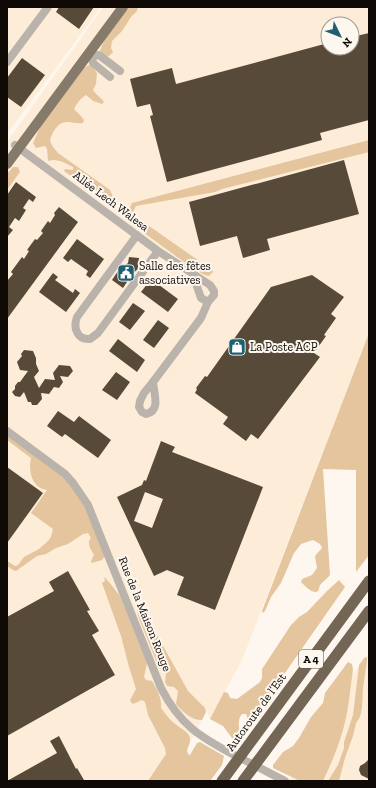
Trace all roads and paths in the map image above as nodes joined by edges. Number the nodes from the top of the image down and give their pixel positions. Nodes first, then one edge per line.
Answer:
1 (48, 7) edge
2 (114, 7) edge
3 (122, 7) edge
4 (88, 53) junction
5 (7, 62) edge
6 (120, 71) dead end
7 (110, 77) dead end
8 (17, 146) junction
9 (7, 156) edge
10 (7, 164) edge
11 (137, 235) junction
12 (158, 251) junction
13 (193, 275) junction
14 (208, 302) junction
15 (154, 382) dead end
16 (7, 431) edge
17 (369, 581) edge
18 (369, 611) edge
19 (224, 778) edge
20 (243, 781) edge
21 (285, 781) edge

1 - 5 street
2 - 4 main road
3 - 4 main road
4 - 6 street
4 - 7 street
4 - 8 main road
8 - 9 main road
8 - 10 main road
8 - 11 street, Allée Lech Walesa
11 - 12 street, Allée Lech Walesa
11 - 12 street
12 - 13 street, Allée Lech Walesa
13 - 14 street
13 - 14 street, Allée Lech Walesa
14 - 15 street, Allée Lech Walesa
16 - 21 street, Rue de la Maison Rouge
17 - 19 highway, Autoroute de l’Est / A 4
18 - 20 highway, A 4

